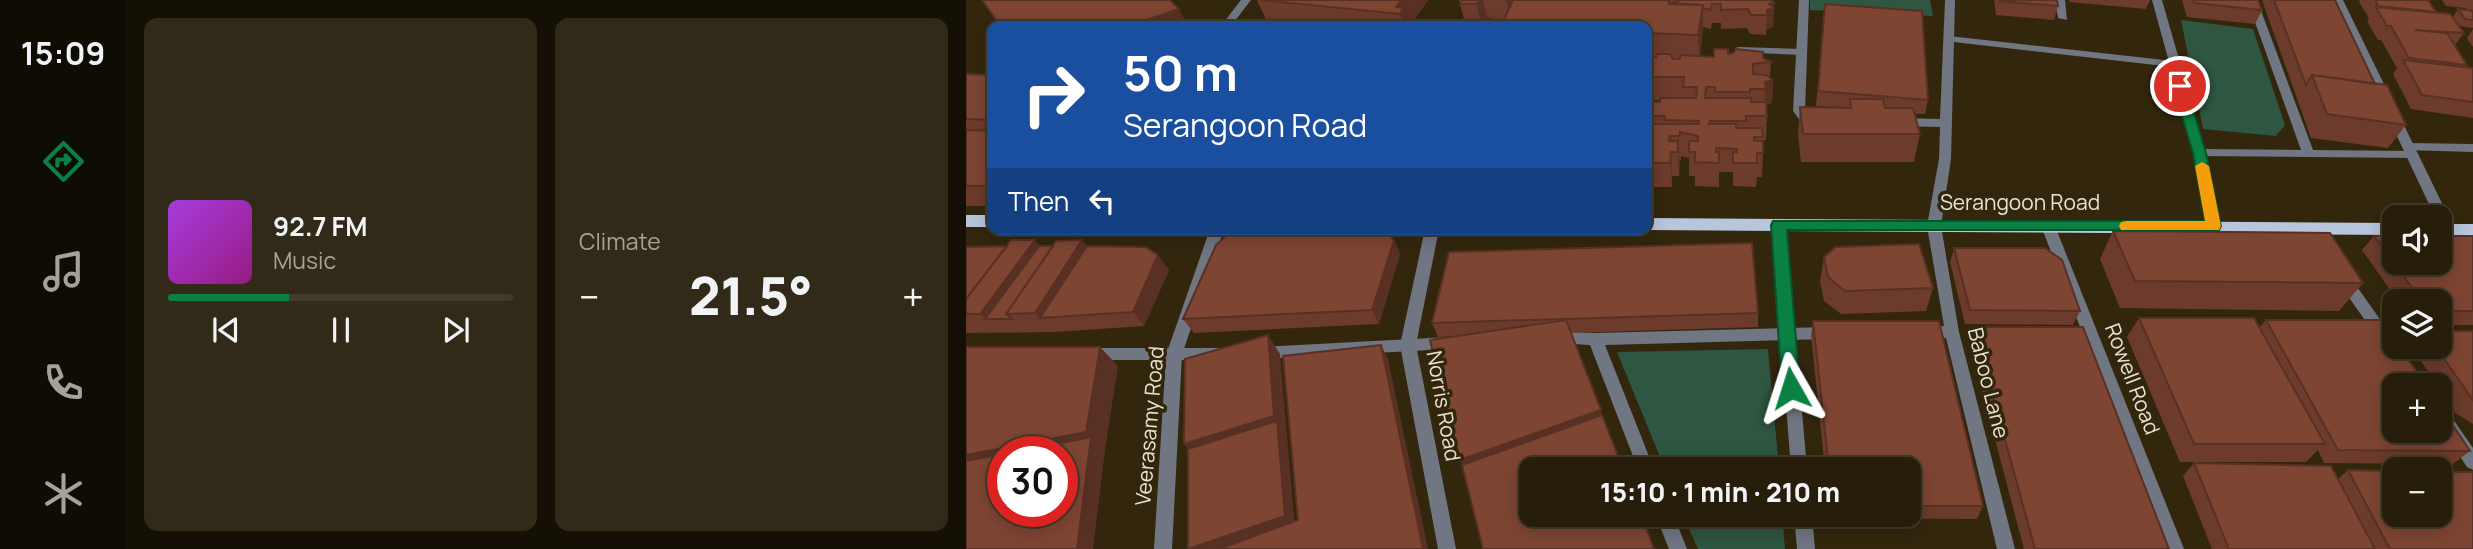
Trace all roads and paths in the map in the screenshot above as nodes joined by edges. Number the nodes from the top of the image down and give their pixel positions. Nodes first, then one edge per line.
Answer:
1 (1247, 0) edge
2 (1804, 0) edge
3 (1950, 0) edge
4 (2060, 0) edge
5 (2157, 0) edge
6 (2252, 0) edge
7 (2338, 0) edge
8 (2063, 18) dead end
9 (1230, 21) edge
10 (1949, 39) junction
11 (1739, 50) edge
12 (1802, 52) junction
13 (2173, 64) junction
14 (1826, 121) edge
15 (1879, 121) edge
16 (1945, 123) junction
17 (2473, 148) edge
18 (2411, 151) junction
19 (2200, 153) junction
20 (2308, 153) junction
21 (2434, 205) edge
22 (966, 221) edge
23 (987, 221) edge
24 (1652, 224) edge
25 (1779, 225) junction
26 (1934, 226) junction
27 (2048, 226) junction
28 (2214, 226) junction
29 (2382, 230) edge
30 (2452, 230) edge
31 (2473, 230) edge
32 (1214, 235) edge
33 (1431, 235) edge
34 (2331, 260) edge
35 (2382, 329) edge
36 (1910, 332) edge
37 (1952, 332) junction
38 (1786, 333) junction
39 (1841, 333) edge
40 (1538, 338) edge
41 (1595, 339) junction
42 (1460, 342) edge
43 (1408, 345) junction
44 (1078, 354) edge
45 (1174, 355) junction
46 (2452, 430) edge
47 (2471, 455) edge
48 (1641, 457) edge
49 (1798, 457) edge
50 (1669, 527) edge
51 (1804, 527) edge
52 (1163, 549) edge
53 (1447, 549) edge
54 (1678, 549) edge
55 (1806, 549) edge
56 (2006, 549) edge
57 (2175, 549) edge

1 - 9 street
2 - 12 street
3 - 10 street, Baboo Lane
4 - 8 street
5 - 13 street
6 - 20 street
7 - 18 street
10 - 13 street
10 - 16 street, Baboo Lane
11 - 12 street
12 - 14 street
13 - 19 street
15 - 16 street
16 - 26 street, Baboo Lane
17 - 18 street
18 - 20 street
18 - 21 street
19 - 20 street
19 - 28 street
22 - 23 main road
24 - 25 main road, Serangoon Road
25 - 26 main road, Serangoon Road
25 - 38 street
26 - 27 main road, Serangoon Road
26 - 37 street, Baboo Lane
27 - 28 main road, Serangoon Road
27 - 57 street, Rowell Road
28 - 29 main road, Serangoon Road
30 - 31 main road
32 - 45 street, Veerasamy Road
33 - 43 street, Norris Road
34 - 35 street
36 - 37 street
37 - 56 street, Baboo Lane
38 - 39 street
38 - 41 street
38 - 49 street
40 - 41 street
41 - 48 street
42 - 43 street
43 - 45 street
43 - 53 street, Norris Road
44 - 45 street
45 - 52 street, Veerasamy Road
46 - 47 street
50 - 54 street
51 - 55 street

